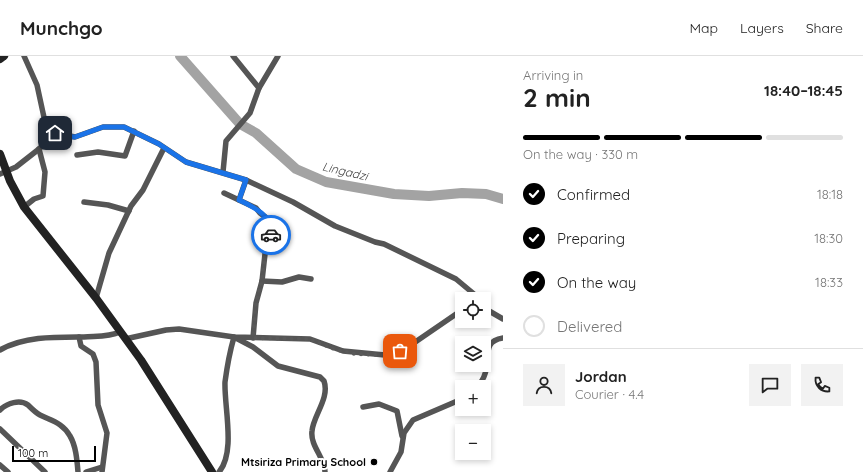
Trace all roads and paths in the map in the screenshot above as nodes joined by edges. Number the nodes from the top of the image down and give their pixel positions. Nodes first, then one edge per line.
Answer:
1 (4, 56) edge
2 (24, 56) edge
3 (233, 56) edge
4 (278, 56) edge
5 (0, 59) edge
6 (259, 88) junction
7 (134, 131) junction
8 (55, 133) junction
9 (164, 148) junction
10 (39, 149) junction
11 (0, 154) edge
12 (77, 155) dead end
13 (3, 172) edge
14 (223, 172) junction
15 (246, 180) junction
16 (224, 193) dead end
17 (239, 200) junction
18 (84, 202) dead end
19 (24, 207) junction
20 (129, 211) junction
21 (311, 279) dead end
22 (262, 281) junction
23 (472, 292) edge
24 (96, 298) junction
25 (491, 311) edge
26 (455, 315) edge
27 (503, 319) edge
28 (123, 336) junction
29 (78, 337) junction
30 (234, 337) junction
31 (253, 338) junction
32 (503, 338) edge
33 (0, 350) edge
34 (482, 380) edge
35 (455, 402) edge
36 (363, 407) dead end
37 (0, 410) edge
38 (0, 429) edge
39 (402, 438) junction
40 (0, 465) edge
41 (102, 470) edge
42 (8, 472) edge
43 (45, 472) edge
44 (78, 472) edge
45 (86, 472) edge
46 (212, 472) edge
47 (219, 472) edge
48 (326, 472) edge
49 (390, 472) edge

1 - 5 street
2 - 8 street
3 - 6 street
4 - 6 street
6 - 14 street
7 - 8 street
7 - 9 street
7 - 12 street
8 - 10 street
9 - 14 street
9 - 20 street
10 - 13 street
10 - 19 street
11 - 13 street
13 - 19 street
14 - 15 street
15 - 17 street
15 - 23 street
16 - 17 street
17 - 22 street
18 - 20 street
19 - 24 street
20 - 24 street
21 - 22 street
22 - 31 street
24 - 28 street
25 - 27 street
26 - 31 street
28 - 29 street
28 - 30 street
28 - 46 street
29 - 33 street
29 - 41 street
30 - 31 street
30 - 47 street
30 - 48 street
32 - 34 street
35 - 39 street
36 - 39 street
37 - 44 street
38 - 43 street
39 - 49 street
40 - 42 street
41 - 45 street

